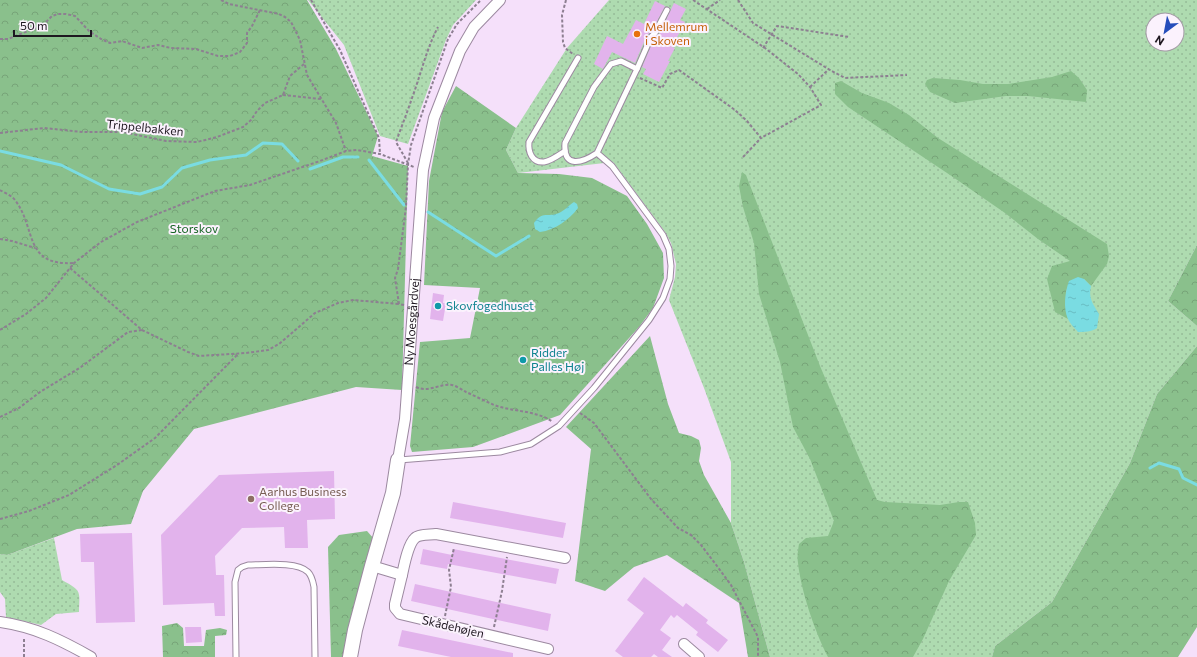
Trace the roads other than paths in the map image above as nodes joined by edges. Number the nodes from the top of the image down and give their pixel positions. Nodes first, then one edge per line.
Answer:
1 (500, 0) edge
2 (667, 10) dead end
3 (578, 58) road end
4 (637, 69) junction
5 (564, 151) junction
6 (597, 153) junction
7 (398, 460) junction
8 (565, 558) dead end
9 (372, 566) junction
10 (402, 575) junction
11 (0, 622) edge
12 (684, 644) dead end
13 (548, 649) dead end
14 (91, 657) edge
15 (236, 657) edge
16 (315, 657) edge
17 (350, 657) edge
18 (699, 657) edge

1 - 7 street, Ny Moesgårdvej
2 - 4 lane
3 - 5 lane
4 - 5 lane
4 - 6 lane
5 - 6 lane
6 - 7 lane
7 - 9 street, Ny Moesgårdvej
8 - 10 street, Skådehøjen
9 - 10 street
9 - 17 street, Ny Moesgårdvej
10 - 13 street, Skådehøjen
11 - 14 street
12 - 18 street
15 - 16 lane

